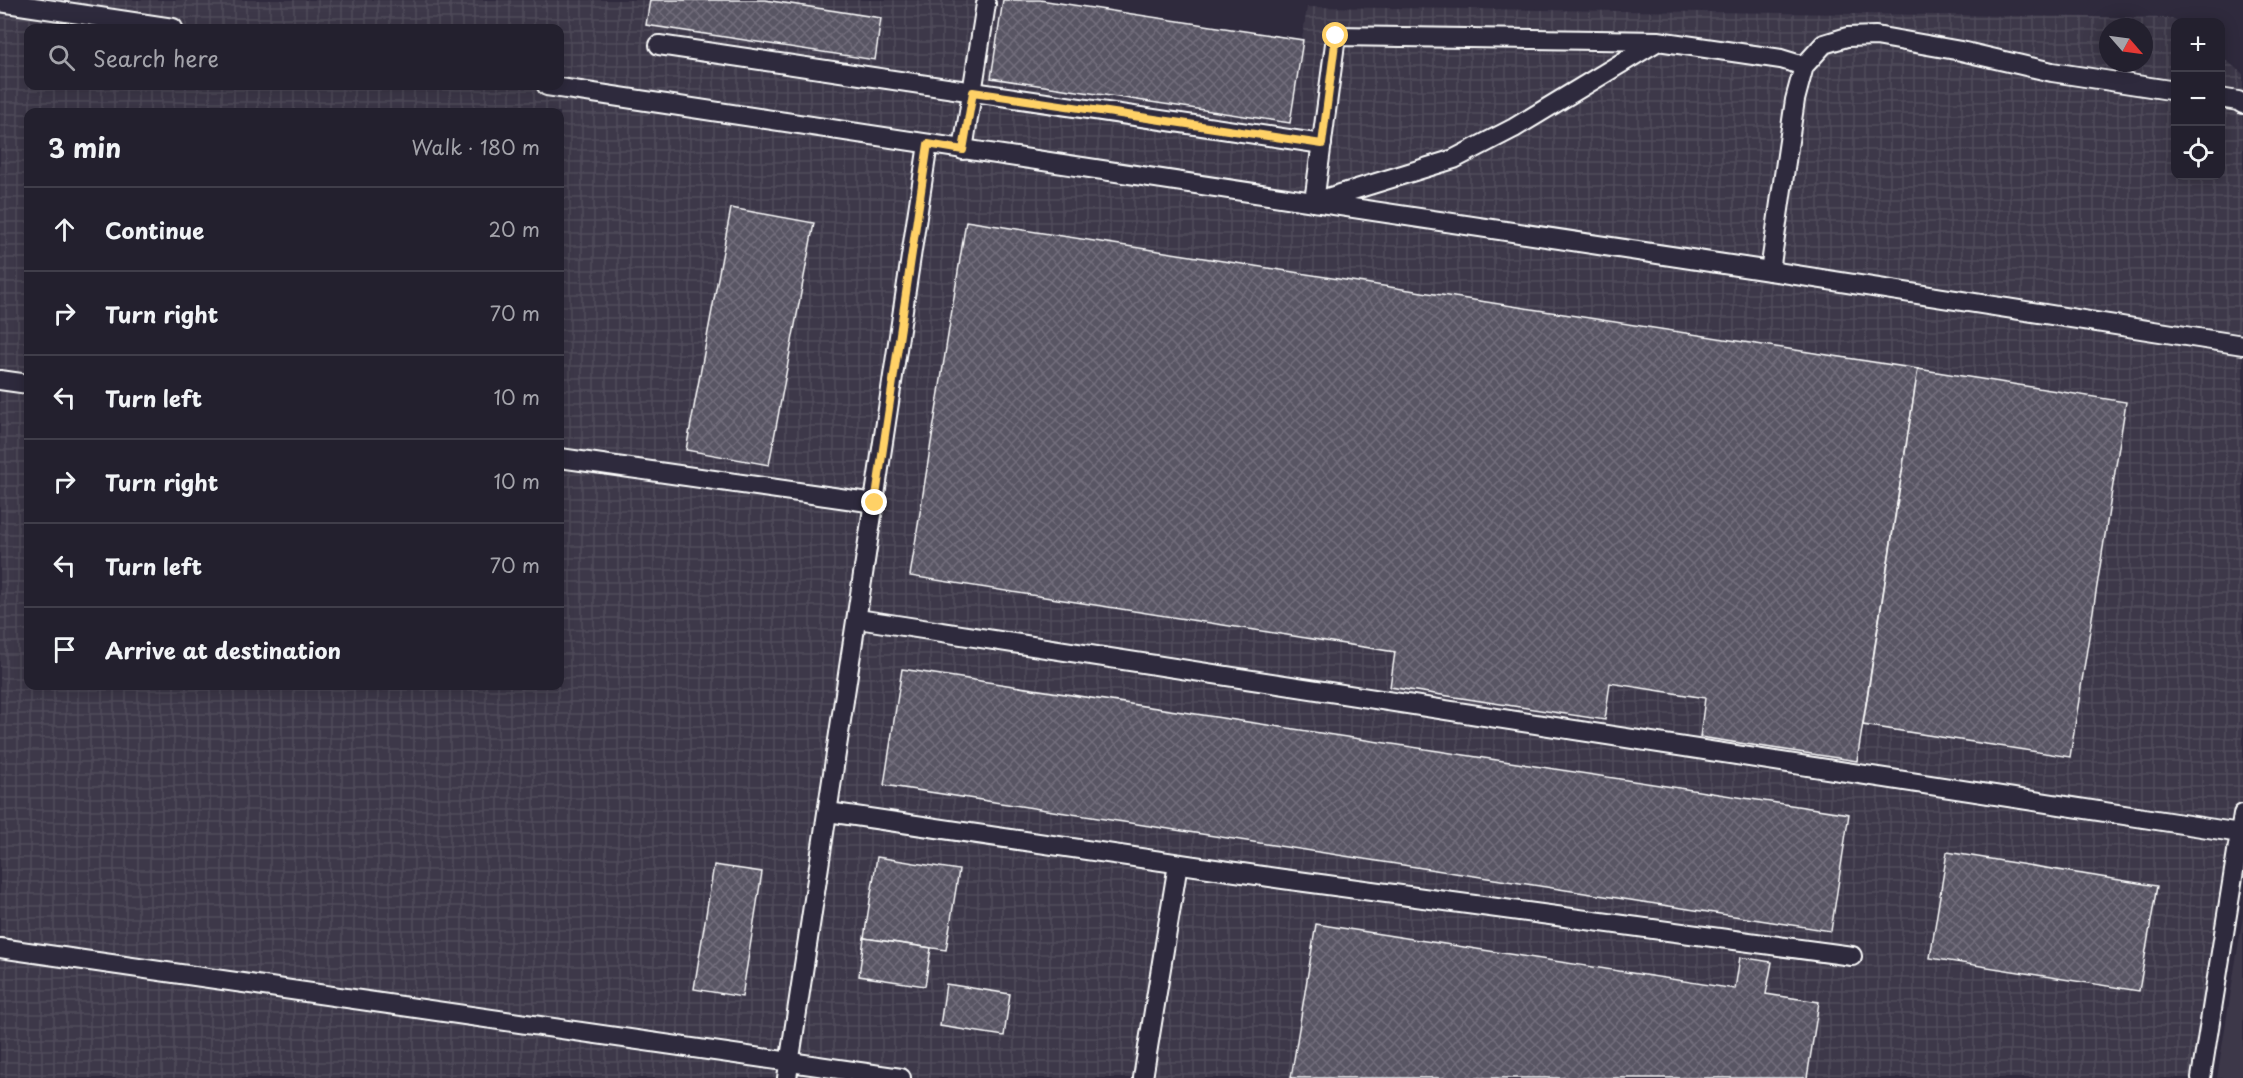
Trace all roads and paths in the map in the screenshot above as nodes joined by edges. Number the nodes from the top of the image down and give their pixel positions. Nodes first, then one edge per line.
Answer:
1 (0, 2) edge
2 (986, 3) dead end
3 (146, 24) edge
4 (1658, 41) junction
5 (659, 45) dead end
6 (1804, 66) junction
7 (564, 89) edge
8 (2171, 91) edge
9 (973, 92) junction
10 (2225, 100) edge
11 (2243, 104) edge
12 (928, 144) junction
13 (1322, 144) junction
14 (963, 150) junction
15 (1314, 202) junction
16 (1770, 271) junction
17 (2243, 345) edge
18 (0, 380) edge
19 (24, 383) edge
20 (564, 459) edge
21 (875, 503) junction
22 (858, 619) junction
23 (828, 812) junction
24 (2243, 814) edge
25 (2240, 833) junction
26 (1178, 864) junction
27 (0, 948) edge
28 (1852, 956) dead end
29 (789, 1070) edge
30 (901, 1078) edge
31 (1143, 1078) edge
32 (2201, 1078) edge

1 - 3 lane
2 - 9 lane
4 - 6 lane
4 - 13 lane
4 - 15 lane
5 - 9 lane
6 - 8 lane
6 - 16 lane
7 - 12 lane
9 - 13 lane
9 - 14 lane
10 - 11 lane
12 - 14 lane
12 - 21 lane
13 - 15 lane
14 - 15 lane
15 - 16 lane
16 - 17 lane
18 - 19 lane
20 - 21 lane
21 - 22 lane
22 - 23 lane
22 - 25 lane
23 - 26 lane
23 - 29 lane
24 - 25 lane
25 - 32 lane
26 - 28 lane
26 - 31 lane
27 - 29 lane
29 - 30 lane

